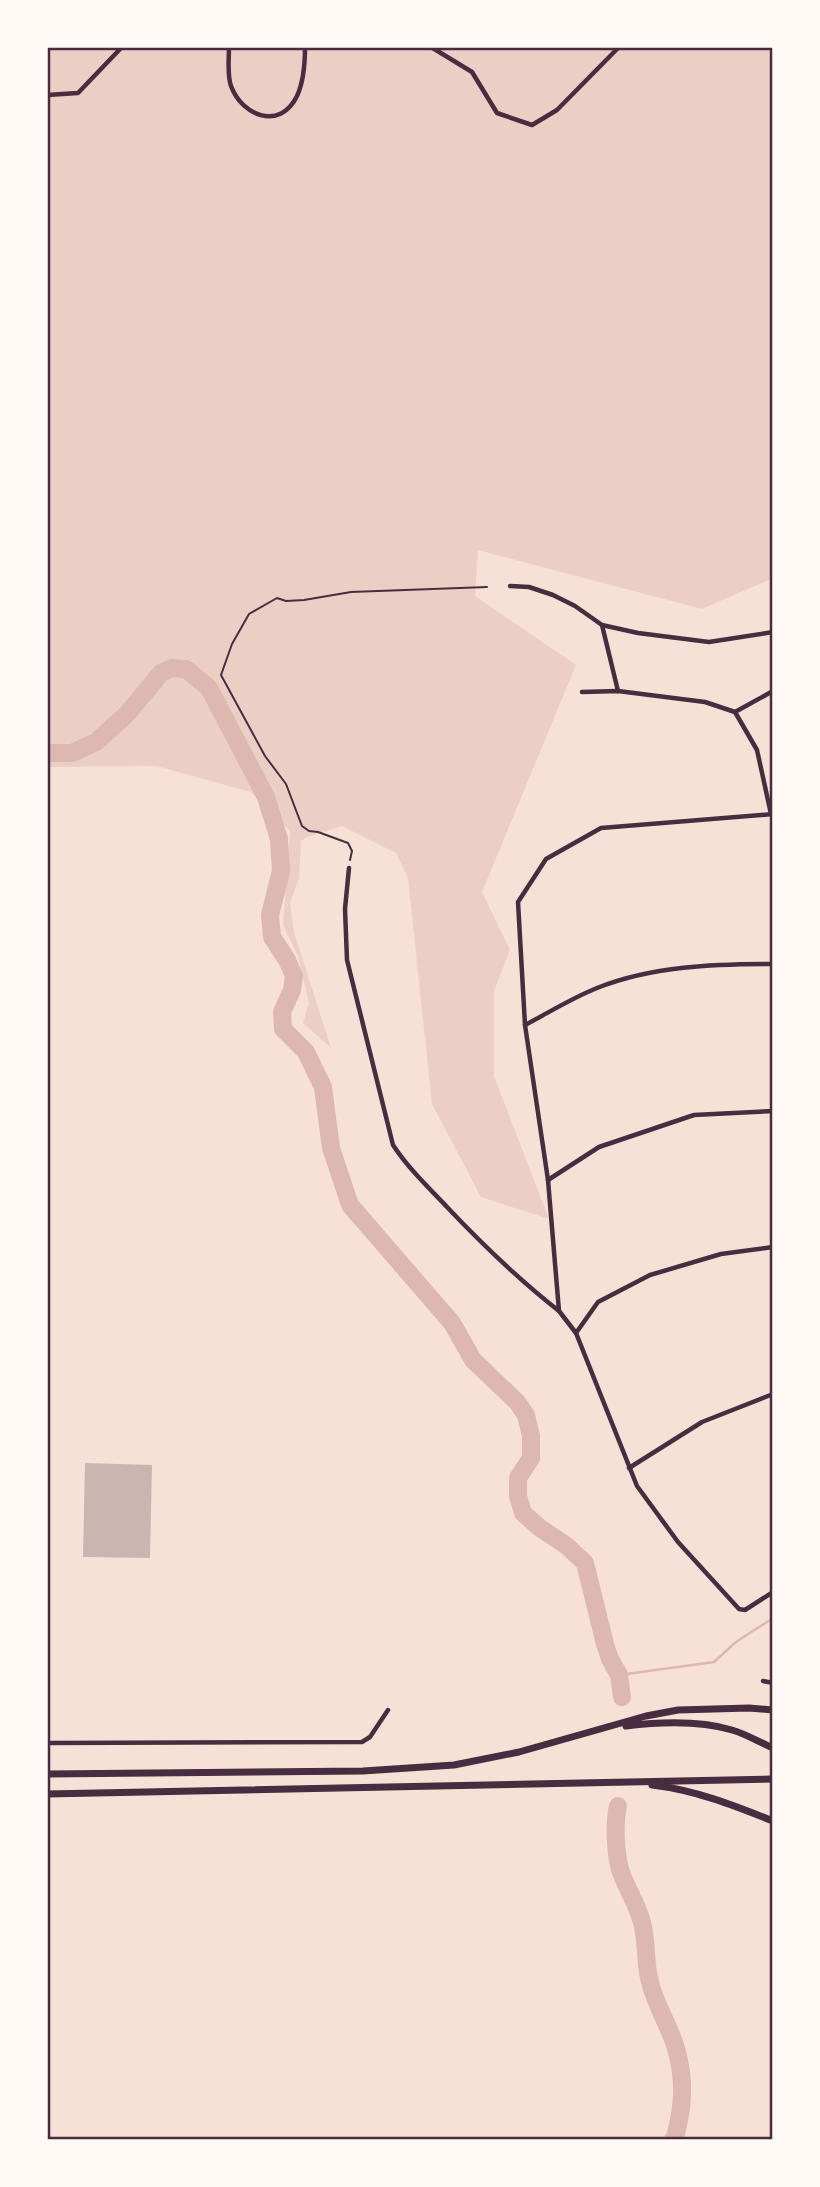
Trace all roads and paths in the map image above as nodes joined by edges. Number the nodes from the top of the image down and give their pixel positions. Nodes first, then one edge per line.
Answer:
1 (122, 47) edge
2 (229, 47) edge
3 (305, 47) edge
4 (431, 47) edge
5 (619, 47) edge
6 (47, 94) edge
7 (510, 586) dead end
8 (488, 587) dead end
9 (602, 625) junction
10 (773, 632) edge
11 (618, 691) junction
12 (773, 691) edge
13 (582, 692) dead end
14 (735, 712) junction
15 (772, 814) edge
16 (349, 868) joint
17 (773, 964) edge
18 (525, 1025) junction
19 (773, 1111) edge
20 (548, 1180) junction
21 (773, 1247) edge
22 (559, 1311) junction
23 (576, 1333) junction
24 (772, 1396) edge
25 (629, 1468) junction
26 (773, 1592) edge
27 (763, 1681) dead end
28 (773, 1683) edge
29 (388, 1710) dead end
30 (773, 1710) edge
31 (608, 1728) junction
32 (47, 1743) edge
33 (773, 1748) edge
34 (47, 1774) edge
35 (773, 1779) edge
36 (627, 1782) junction
37 (47, 1794) edge
38 (773, 1821) edge

1 - 6 street
2 - 3 street
4 - 5 street
7 - 9 street
8 - 16 path
9 - 10 street
9 - 11 street
11 - 13 street
11 - 14 street
12 - 14 street
14 - 15 street
15 - 18 street
16 - 22 street
17 - 18 street
18 - 20 street
19 - 20 street
20 - 22 street
21 - 23 street
22 - 23 street
23 - 25 street
24 - 25 street
25 - 26 street
27 - 28 street
29 - 32 street
30 - 31 highway
31 - 33 highway
31 - 34 highway
35 - 36 highway
36 - 37 highway
36 - 38 highway

